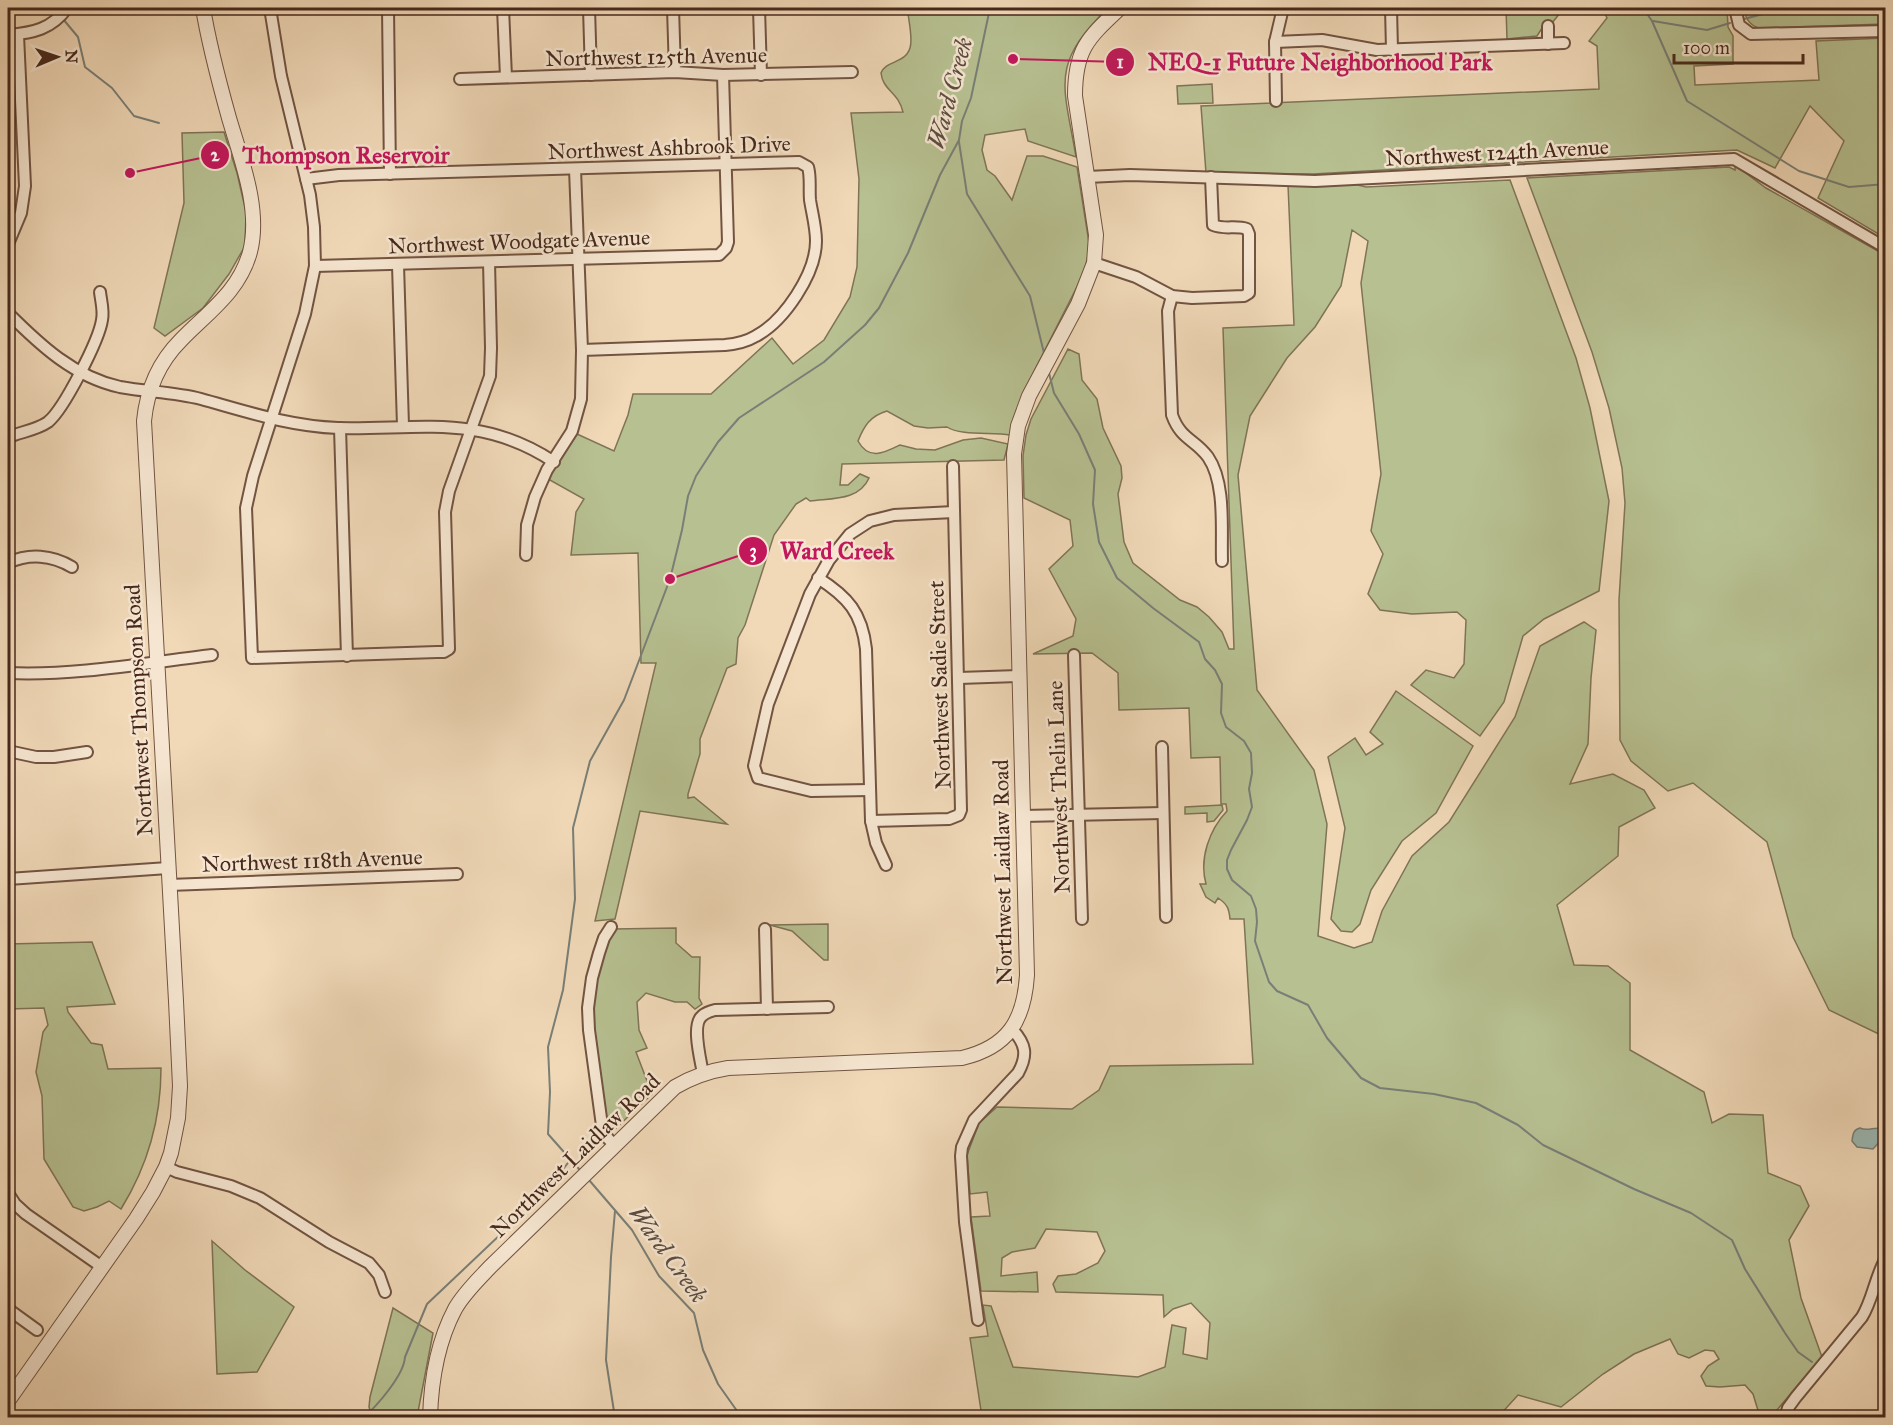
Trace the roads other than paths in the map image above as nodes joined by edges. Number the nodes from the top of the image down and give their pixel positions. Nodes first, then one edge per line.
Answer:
1 (67, 8) edge
2 (203, 8) edge
3 (270, 8) edge
4 (388, 8) edge
5 (503, 8) edge
6 (589, 8) edge
7 (674, 8) edge
8 (759, 8) edge
9 (1120, 8) edge
10 (1283, 8) edge
11 (1391, 8) edge
12 (1735, 8) edge
13 (1548, 26) dead end
14 (1886, 31) edge
15 (13, 35) edge
16 (1275, 42) junction
17 (1564, 43) dead end
18 (1548, 44) junction
19 (1392, 50) junction
20 (675, 72) junction
21 (852, 72) dead end
22 (591, 75) junction
23 (723, 75) junction
24 (761, 75) junction
25 (506, 77) junction
26 (460, 79) dead end
27 (1276, 100) dead end
28 (725, 164) junction
29 (575, 169) junction
30 (390, 174) junction
31 (1087, 177) junction
32 (1211, 177) junction
33 (306, 179) junction
34 (8, 244) edge
35 (1886, 248) edge
36 (578, 259) junction
37 (489, 262) junction
38 (1094, 263) junction
39 (398, 265) junction
40 (315, 266) junction
41 (100, 292) dead end
42 (1172, 296) junction
43 (8, 314) edge
44 (582, 350) junction
45 (80, 372) junction
46 (150, 391) junction
47 (272, 420) junction
48 (403, 426) junction
49 (340, 428) junction
50 (471, 429) junction
51 (14, 435) dead end
52 (554, 462) junction
53 (953, 466) dead end
54 (954, 512) junction
55 (526, 555) dead end
56 (1222, 561) dead end
57 (8, 563) edge
58 (72, 567) dead end
59 (818, 578) junction
60 (212, 655) dead end
61 (1074, 655) dead end
62 (347, 656) junction
63 (157, 661) junction
64 (8, 673) edge
65 (1019, 676) junction
66 (958, 678) junction
67 (1162, 747) dead end
68 (8, 751) edge
69 (87, 752) dead end
70 (870, 790) junction
71 (1163, 813) junction
72 (1079, 814) junction
73 (1023, 816) junction
74 (871, 821) junction
75 (886, 865) dead end
76 (168, 868) junction
77 (457, 874) dead end
78 (8, 879) edge
79 (169, 885) junction
80 (1166, 917) dead end
81 (1082, 919) dead end
82 (611, 927) dead end
83 (765, 929) dead end
84 (828, 1007) dead end
85 (767, 1009) junction
86 (1012, 1029) junction
87 (703, 1074) junction
88 (614, 1145) junction
89 (166, 1167) junction
90 (8, 1193) edge
91 (1886, 1258) edge
92 (102, 1267) junction
93 (385, 1292) dead end
94 (8, 1309) edge
95 (978, 1320) dead end
96 (38, 1330) dead end
97 (8, 1401) edge
98 (430, 1418) edge
99 (1785, 1418) edge

1 - 15 street
2 - 46 street, Northwest Thompson Road
3 - 33 street
4 - 30 street
5 - 25 street
6 - 22 street
7 - 20 street
8 - 24 street
9 - 31 street, Northwest Laidlaw Road
10 - 16 street
11 - 19 street
12 - 14 street
13 - 18 street
15 - 34 street
16 - 19 street
16 - 27 street
17 - 18 street
18 - 19 street
20 - 22 street, Northwest 125th Avenue
20 - 23 street, Northwest 125th Avenue
21 - 24 street, Northwest 125th Avenue
22 - 25 street, Northwest 125th Avenue
23 - 24 street, Northwest 125th Avenue
23 - 28 street
25 - 26 street, Northwest 125th Avenue
28 - 29 street, Northwest Ashbrook Drive
28 - 36 street, Northwest Woodgate Avenue
28 - 44 street, Northwest Ashbrook Drive
29 - 30 street, Northwest Ashbrook Drive
29 - 36 street
30 - 33 street, Northwest Ashbrook Drive
31 - 32 street, Northwest 124th Avenue
31 - 38 street, Northwest Laidlaw Road
32 - 35 street, Northwest 124th Avenue
32 - 42 street
33 - 40 street
36 - 37 street, Northwest Woodgate Avenue
36 - 44 street
37 - 39 street, Northwest Woodgate Avenue
37 - 50 street
38 - 42 street
38 - 65 street, Northwest Laidlaw Road
39 - 40 street, Northwest Woodgate Avenue
39 - 48 street
40 - 47 street
41 - 45 street
42 - 56 street
43 - 45 street
44 - 52 street
45 - 46 street
45 - 51 street
46 - 47 street
46 - 63 street, Northwest Thompson Road
47 - 49 street
47 - 62 street
48 - 49 street
48 - 50 street
49 - 62 street
50 - 52 street
50 - 62 street
52 - 55 street
53 - 54 street, Northwest Sadie Street
54 - 59 street
54 - 66 street, Northwest Sadie Street
57 - 58 street
59 - 70 street
59 - 70 street
60 - 63 street
61 - 72 street, Northwest Thelin Lane
63 - 64 street
63 - 76 street, Northwest Thompson Road
65 - 66 street
65 - 73 street, Northwest Laidlaw Road
66 - 74 street, Northwest Sadie Street
67 - 71 street
68 - 69 street
70 - 74 street
71 - 72 street
71 - 80 street
72 - 73 street
72 - 81 street, Northwest Thelin Lane
73 - 86 street, Northwest Laidlaw Road
74 - 75 street
76 - 78 street
76 - 79 street, Northwest Thompson Road
77 - 79 street, Northwest 118th Avenue
79 - 89 street, Northwest Thompson Road
82 - 88 street
83 - 85 street
84 - 85 street
85 - 87 street
86 - 87 street, Northwest Laidlaw Road
86 - 95 street
87 - 88 street, Northwest Laidlaw Road
88 - 98 street, Northwest Laidlaw Road
89 - 92 street, Northwest Thompson Road
89 - 93 street
90 - 92 street
91 - 99 street
92 - 97 street, Northwest Thompson Road
94 - 96 street

